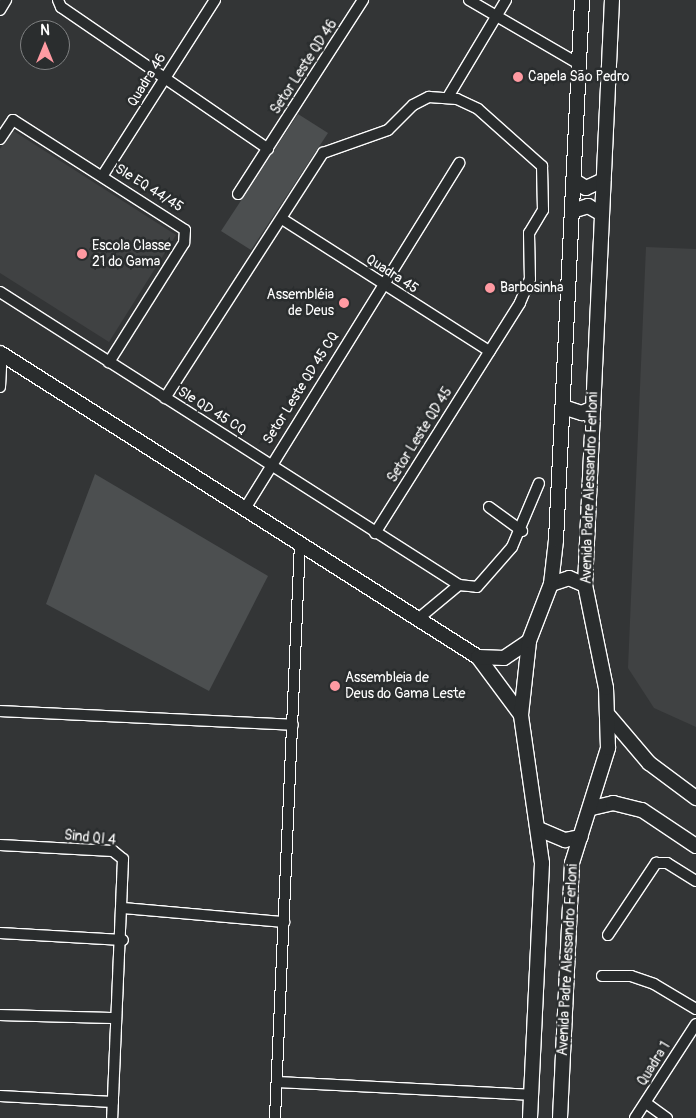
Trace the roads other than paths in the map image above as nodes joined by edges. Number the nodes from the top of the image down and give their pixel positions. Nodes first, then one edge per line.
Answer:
1 (6, 0) edge
2 (215, 0) edge
3 (363, 0) edge
4 (469, 0) edge
5 (506, 0) edge
6 (582, 0) edge
7 (612, 0) edge
8 (61, 2) edge
9 (0, 10) edge
10 (497, 18) junction
11 (579, 64) junction
12 (163, 79) junction
13 (448, 97) junction
14 (0, 138) edge
15 (268, 149) junction
16 (458, 163) dead end
17 (103, 176) junction
18 (573, 180) junction
19 (603, 180) junction
20 (238, 194) dead end
21 (572, 211) junction
22 (602, 214) junction
23 (282, 219) junction
24 (382, 284) junction
25 (0, 292) edge
26 (489, 351) junction
27 (1, 354) edge
28 (109, 362) junction
29 (0, 386) edge
30 (165, 398) junction
31 (563, 407) junction
32 (593, 408) junction
33 (269, 464) junction
34 (539, 483) dead end
35 (489, 507) dead end
36 (246, 508) junction
37 (522, 531) junction
38 (375, 533) junction
39 (300, 544) junction
40 (551, 584) junction
41 (459, 585) junction
42 (585, 585) junction
43 (418, 619) junction
44 (529, 641) junction
45 (478, 657) junction
46 (0, 711) edge
47 (522, 715) junction
48 (609, 716) junction
49 (293, 725) junction
50 (696, 798) edge
51 (592, 808) junction
52 (541, 830) junction
53 (581, 837) junction
54 (0, 845) edge
55 (696, 846) edge
56 (696, 881) edge
57 (124, 908) junction
58 (284, 922) junction
59 (0, 933) edge
60 (608, 935) dead end
61 (123, 940) junction
62 (602, 976) dead end
63 (696, 1009) edge
64 (0, 1015) edge
65 (116, 1018) junction
66 (696, 1024) edge
67 (277, 1082) junction
68 (531, 1095) junction
69 (0, 1096) edge
70 (113, 1102) junction
71 (646, 1103) junction
72 (112, 1118) edge
73 (276, 1118) edge
74 (530, 1118) edge
75 (560, 1118) edge
76 (636, 1118) edge
77 (667, 1118) edge

1 - 9 street
2 - 12 street, Quadra 46
3 - 15 street, Setor Leste QD 46
4 - 10 street
5 - 10 street
6 - 11 main road
7 - 19 main road, Avenida Padre Alessandro Ferloni
8 - 12 street
10 - 11 street
10 - 13 street
11 - 18 main road
12 - 15 street
12 - 17 street, Quadra 46
13 - 23 street
13 - 26 street, Setor Leste QD 45
14 - 17 street, Sle EQ 44/45
15 - 20 street, Setor Leste QD 46
16 - 24 street
17 - 28 street, Sle EQ 44/45
18 - 19 main road
18 - 21 main road
19 - 22 main road, Avenida Padre Alessandro Ferloni
21 - 22 main road
21 - 31 main road
22 - 32 main road, Avenida Padre Alessandro Ferloni
23 - 24 street, Quadra 45
23 - 30 street
24 - 26 street, Quadra 45
24 - 33 street, Setor Leste QD 45 CQ
25 - 28 street, Sle QD 45 CQ
26 - 38 street, Setor Leste QD 45
27 - 29 street
27 - 36 main road
28 - 30 street, Sle QD 45 CQ
30 - 33 street, Sle QD 45 CQ
31 - 32 main road
31 - 40 main road
32 - 42 main road, Avenida Padre Alessandro Ferloni
33 - 36 street, Setor Leste QD 45 CQ
33 - 38 street
34 - 37 street
35 - 37 street
36 - 39 main road
37 - 41 street
38 - 41 street
39 - 43 main road
39 - 49 street
40 - 42 main road
40 - 44 main road
41 - 43 street
42 - 48 main road, Avenida Padre Alessandro Ferloni
43 - 45 main road
44 - 45 main road
44 - 47 main road
45 - 47 main road
46 - 49 street
47 - 52 main road
48 - 50 main road
48 - 51 main road, Avenida Padre Alessandro Ferloni
49 - 58 street
51 - 53 main road, Avenida Padre Alessandro Ferloni
51 - 55 main road
52 - 53 main road
52 - 68 main road
53 - 75 main road, Avenida Padre Alessandro Ferloni
54 - 57 street, Sind QI 4
56 - 60 street
57 - 58 street
57 - 61 street, Sind QI 4
58 - 67 street
59 - 61 street
61 - 65 street, Sind QI 4
62 - 63 street
64 - 65 street
65 - 70 street, Sind QI 4
66 - 71 street, Quadra 1
67 - 68 street
67 - 73 street
68 - 74 main road
69 - 70 street
70 - 72 street, Sind QI 4
71 - 76 street, Quadra 1
71 - 77 street

